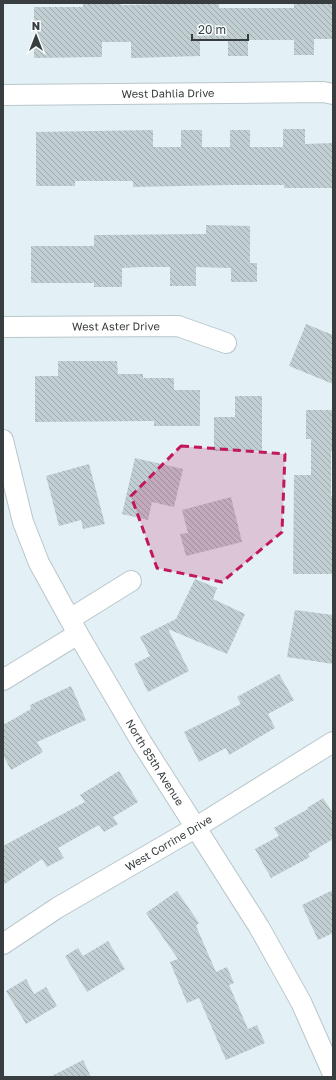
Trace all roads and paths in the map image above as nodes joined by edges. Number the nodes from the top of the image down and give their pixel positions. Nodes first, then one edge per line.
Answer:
1 (333, 94) edge
2 (3, 95) edge
3 (3, 326) edge
4 (226, 343) dead end
5 (3, 440) edge
6 (131, 581) dead end
7 (74, 626) junction
8 (3, 680) edge
9 (333, 742) edge
10 (195, 828) junction
11 (3, 944) edge
12 (332, 1070) edge

1 - 2 street, West Dahlia Drive
3 - 4 street, West Aster Drive
5 - 7 street, North 85th Avenue
6 - 7 street
7 - 8 street
7 - 10 street, North 85th Avenue
9 - 10 street, West Corrine Drive
10 - 11 street, West Corrine Drive
10 - 12 street, North 85th Avenue

